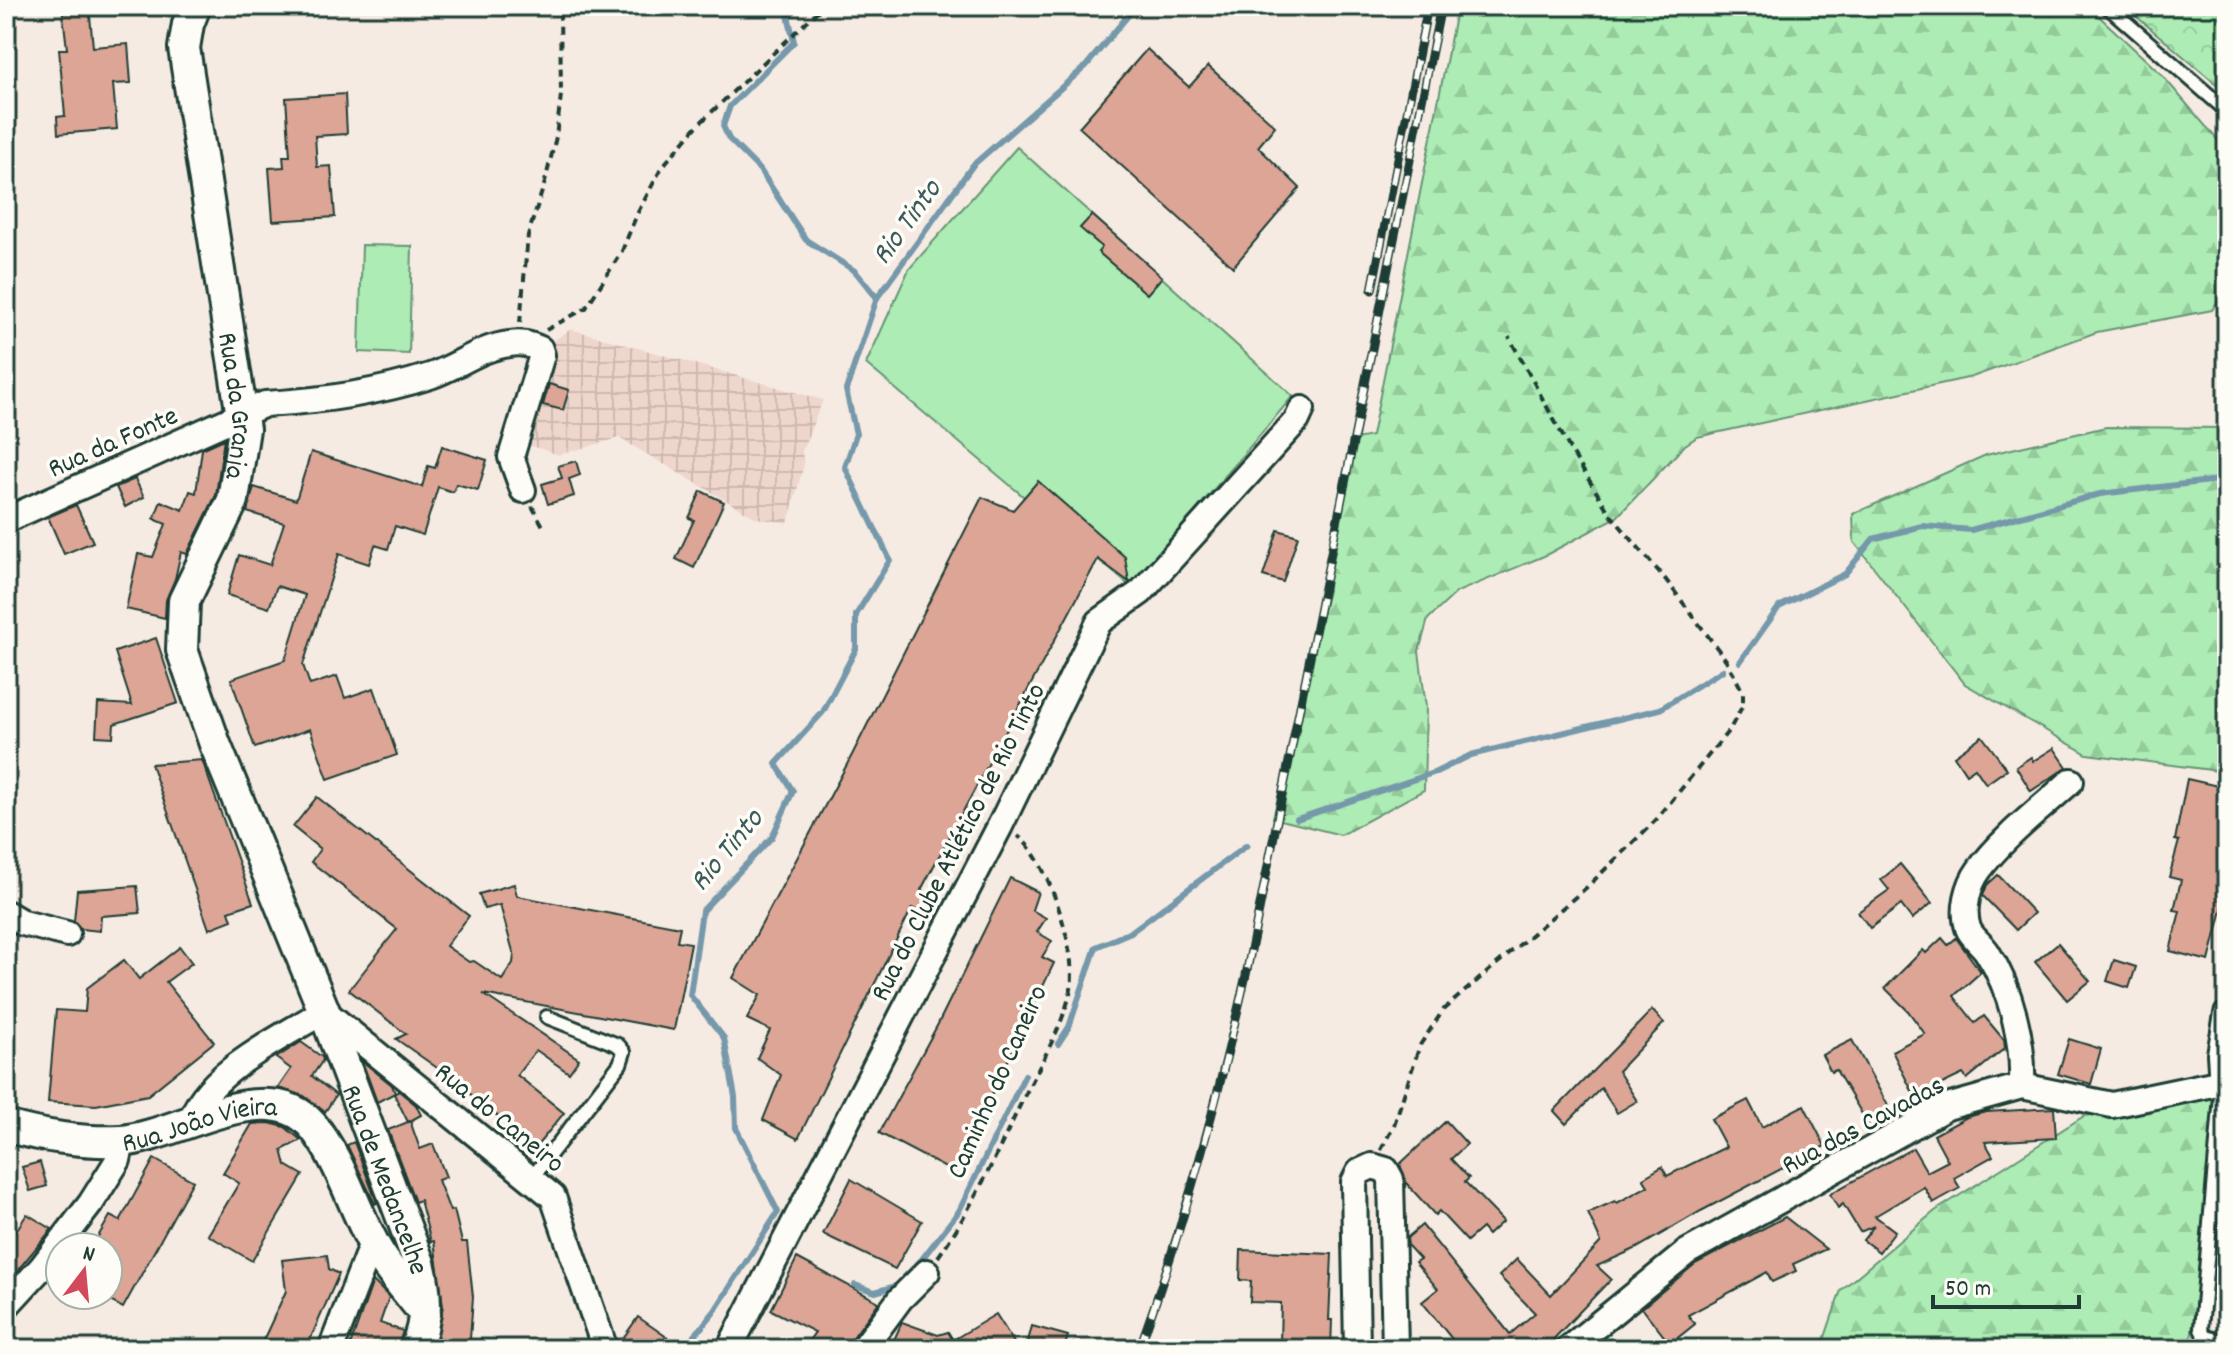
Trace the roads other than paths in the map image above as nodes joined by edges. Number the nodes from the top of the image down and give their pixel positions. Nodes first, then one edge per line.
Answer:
1 (195, 6) edge
2 (2107, 6) edge
3 (2227, 111) edge
4 (1302, 409) dead end
5 (242, 414) junction
6 (523, 490) dead end
7 (6, 520) edge
8 (2071, 781) dead end
9 (6, 913) edge
10 (67, 934) dead end
11 (324, 1011) junction
12 (2227, 1014) edge
13 (547, 1017) dead end
14 (2224, 1082) edge
15 (2022, 1086) junction
16 (191, 1122) junction
17 (6, 1126) edge
18 (122, 1141) junction
19 (531, 1179) junction
20 (372, 1243) junction
21 (927, 1272) road end
22 (6, 1306) edge
23 (426, 1315) junction
24 (2227, 1342) edge
25 (331, 1349) edge
26 (415, 1349) edge
27 (605, 1349) edge
28 (729, 1349) edge
29 (863, 1349) edge
30 (1357, 1349) edge
31 (1395, 1349) edge
32 (1568, 1349) edge

1 - 5 street, Rua da Granja
2 - 3 lane
4 - 28 street, Rua do Clube Atlético de Rio Tinto
5 - 6 street, Rua da Fonte
5 - 7 street, Rua da Fonte
5 - 11 street, Rua da Granja
8 - 15 street
9 - 10 street
11 - 16 street
11 - 19 street, Rua do Caneiro
11 - 23 street, Rua de Medancelhe
12 - 14 street
13 - 19 lane
14 - 15 street, Rua das Cavadas
14 - 24 lane
15 - 32 street, Rua das Cavadas
16 - 18 street, Rua João Vieira
16 - 20 street, Rua João Vieira
17 - 18 street, Rua João Vieira
18 - 22 street
19 - 27 street, Rua do Caneiro
20 - 23 street, Rua João Vieira
20 - 25 street
21 - 29 street
23 - 26 street, Rua de Medancelhe
30 - 31 street

